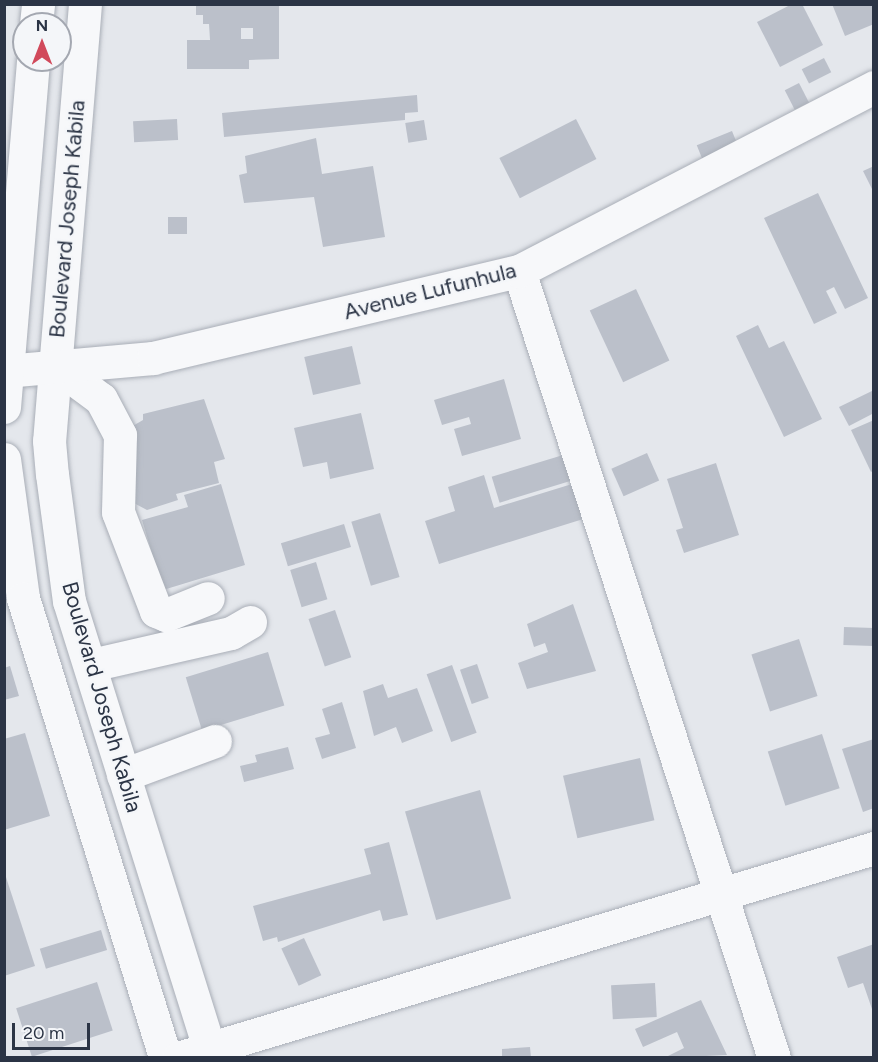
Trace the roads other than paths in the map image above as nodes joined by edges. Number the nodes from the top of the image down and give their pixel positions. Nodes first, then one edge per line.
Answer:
1 (85, 4) edge
2 (32, 72) edge
3 (873, 87) edge
4 (519, 271) junction
5 (55, 365) junction
6 (6, 371) edge
7 (4, 407) edge
8 (4, 459) edge
9 (208, 597) dead end
10 (250, 621) dead end
11 (91, 665) junction
12 (215, 741) dead end
13 (123, 775) junction
14 (873, 848) edge
15 (722, 894) junction
16 (211, 1053) edge
17 (165, 1058) edge
18 (178, 1058) edge
19 (774, 1058) edge

1 - 5 street, Boulevard Joseph Kabila
2 - 6 street, Boulevard Joseph Kabila
3 - 4 street, Avenue Lufunhula
4 - 5 street, Avenue Lufunhula
4 - 15 street
5 - 6 street, Avenue Lufunhula
5 - 9 street
5 - 11 street, Boulevard Joseph Kabila
6 - 7 street, Boulevard Joseph Kabila
8 - 17 street, Boulevard Joseph Kabila
10 - 11 street
11 - 13 street, Boulevard Joseph Kabila
12 - 13 street
13 - 16 street, Boulevard Joseph Kabila
14 - 15 street
15 - 16 street
15 - 19 street
16 - 18 street

